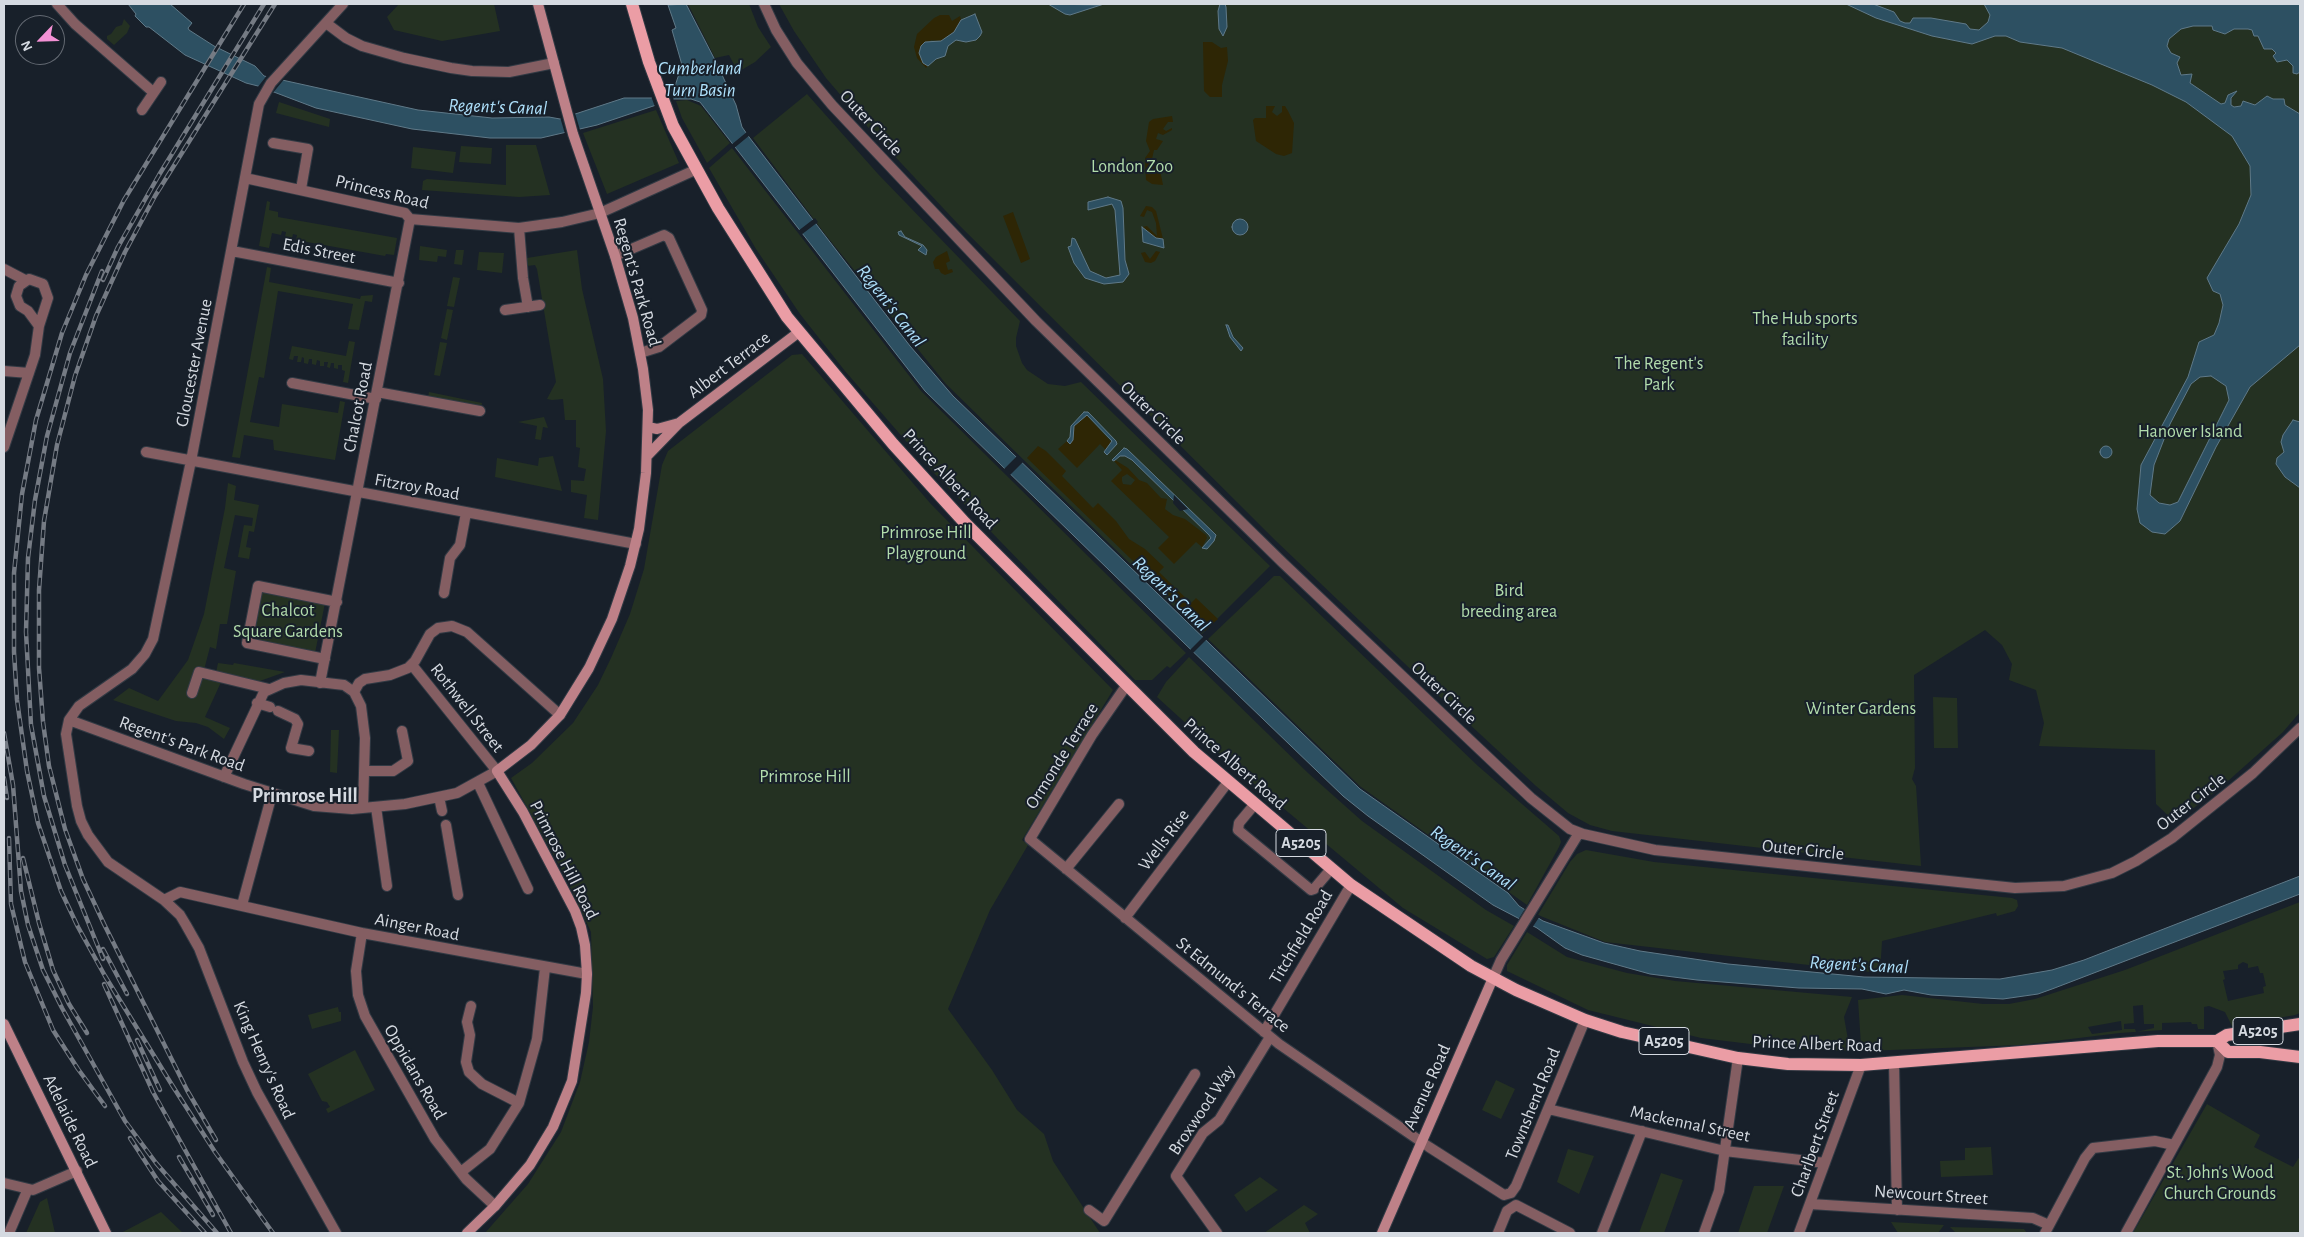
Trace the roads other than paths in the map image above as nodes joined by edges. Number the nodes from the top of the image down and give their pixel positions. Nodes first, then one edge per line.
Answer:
1 (57, 4) edge
2 (343, 4) edge
3 (538, 4) edge
4 (632, 4) edge
5 (764, 4) edge
6 (326, 23) junction
7 (554, 63) junction
8 (161, 82) dead end
9 (153, 92) junction
10 (142, 110) dead end
11 (273, 143) dead end
12 (695, 170) junction
13 (245, 178) junction
14 (301, 189) junction
15 (600, 213) junction
16 (410, 219) junction
17 (519, 228) junction
18 (232, 251) junction
19 (615, 256) junction
20 (6, 271) edge
21 (25, 280) junction
22 (399, 283) junction
23 (17, 289) junction
24 (540, 305) dead end
25 (44, 306) junction
26 (528, 307) junction
27 (505, 310) dead end
28 (28, 311) junction
29 (39, 326) junction
30 (799, 332) junction
31 (640, 352) junction
32 (4, 371) edge
33 (29, 373) junction
34 (292, 383) dead end
35 (376, 395) junction
36 (480, 411) dead end
37 (679, 423) junction
38 (648, 426) junction
39 (4, 447) edge
40 (146, 452) dead end
41 (647, 456) junction
42 (191, 461) junction
43 (358, 493) junction
44 (466, 512) junction
45 (636, 544) junction
46 (444, 593) dead end
47 (337, 602) junction
48 (325, 659) junction
49 (412, 665) junction
50 (320, 683) junction
51 (1126, 686) junction
52 (269, 689) junction
53 (354, 692) junction
54 (192, 693) dead end
55 (257, 703) junction
56 (560, 715) junction
57 (69, 720) junction
58 (2300, 728) edge
59 (402, 732) dead end
60 (309, 751) dead end
61 (364, 771) junction
62 (497, 772) junction
63 (224, 777) junction
64 (1228, 782) junction
65 (478, 783) junction
66 (272, 794) junction
67 (439, 797) junction
68 (1119, 804) dead end
69 (1254, 805) junction
70 (376, 807) junction
71 (364, 808) junction
72 (442, 811) dead end
73 (446, 826) dead end
74 (1579, 833) junction
75 (1034, 842) joint
76 (1066, 869) junction
77 (1331, 869) junction
78 (1351, 885) junction
79 (387, 886) dead end
80 (528, 888) dead end
81 (458, 894) dead end
82 (164, 900) junction
83 (242, 905) junction
84 (1125, 918) junction
85 (362, 933) junction
86 (545, 968) junction
87 (587, 974) junction
88 (1493, 978) junction
89 (471, 1006) dead end
90 (1585, 1020) junction
91 (4, 1024) edge
92 (2300, 1024) edge
93 (1267, 1034) junction
94 (2217, 1041) junction
95 (2300, 1057) edge
96 (1738, 1058) junction
97 (1894, 1063) junction
98 (1861, 1065) junction
99 (1195, 1074) dead end
100 (519, 1103) junction
101 (1548, 1109) junction
102 (1642, 1131) junction
103 (1421, 1141) junction
104 (2174, 1145) junction
105 (1725, 1151) junction
106 (1825, 1163) junction
107 (77, 1171) junction
108 (461, 1172) junction
109 (4, 1183) edge
110 (27, 1190) junction
111 (1504, 1194) joint
112 (1810, 1204) junction
113 (494, 1206) junction
114 (1089, 1210) dead end
115 (1897, 1210) junction
116 (2046, 1230) edge
117 (9, 1233) edge
118 (106, 1233) edge
119 (336, 1233) edge
120 (467, 1233) edge
121 (1217, 1233) edge
122 (1382, 1233) edge
123 (1498, 1233) edge
124 (1570, 1233) edge
125 (1602, 1233) edge
126 (1704, 1233) edge
127 (1799, 1233) edge
128 (2126, 1233) edge

1 - 9 street
2 - 6 street, Gloucester Avenue
3 - 7 street, Regent's Park Road
4 - 12 main road, Prince Albert Road / A5205
5 - 74 street, Outer Circle
6 - 7 street
6 - 13 street, Gloucester Avenue
7 - 15 street, Regent's Park Road
8 - 9 street
9 - 10 street
11 - 14 street
12 - 15 street, Princess Road
12 - 30 main road, Prince Albert Road / A5205
13 - 14 street, Princess Road
13 - 18 street, Gloucester Avenue
14 - 16 street, Princess Road
15 - 17 street, Princess Road
15 - 19 street, Regent's Park Road
16 - 17 street, Princess Road
16 - 22 street, Chalcot Road
17 - 26 street
18 - 22 street, Edis Street
18 - 42 street, Gloucester Avenue
19 - 31 street, Regent's Park Road
19 - 31 street
20 - 21 street
20 - 23 street
21 - 23 street
21 - 25 street
22 - 35 street, Chalcot Road
23 - 28 street
24 - 26 street
25 - 28 street
25 - 29 street
26 - 27 street
28 - 29 street
29 - 33 street
30 - 37 street, Albert Terrace
30 - 51 main road, Prince Albert Road / A5205
31 - 38 street, Regent's Park Road
32 - 33 street
33 - 39 street
34 - 35 street
35 - 36 street
35 - 43 street, Chalcot Road
37 - 38 street, Albert Terrace
37 - 41 street, Albert Terrace
38 - 41 street, Regent's Park Road
40 - 42 street, Fitzroy Road
41 - 45 street, Regent's Park Road
42 - 43 street, Fitzroy Road
42 - 57 street, Gloucester Avenue
43 - 44 street, Fitzroy Road
43 - 47 street, Chalcot Road
44 - 45 street, Fitzroy Road
44 - 46 street
45 - 56 street, Regent's Park Road
47 - 48 street, Chalcot Road
47 - 48 street
48 - 50 street, Chalcot Road
49 - 53 street
49 - 56 street
49 - 62 street, Rothwell Street
50 - 52 street
50 - 53 street
51 - 64 main road, Prince Albert Road / A5205
51 - 75 street, Ormonde Terrace
52 - 54 street
52 - 55 street
53 - 61 street
55 - 60 street
55 - 63 street
56 - 62 street, Regent's Park Road
57 - 63 street, Regent's Park Road
57 - 82 street, King Henry's Road
58 - 74 street, Outer Circle
59 - 61 street
61 - 71 street
62 - 65 street, Regent's Park Road
62 - 87 street, Primrose Hill Road
63 - 66 street, Regent's Park Road
64 - 69 main road, Prince Albert Road / A5205
64 - 84 street, Wells Rise
65 - 67 street, Regent's Park Road
65 - 80 street
66 - 71 street, Regent's Park Road
66 - 83 street
67 - 70 street, Regent's Park Road
67 - 72 street
68 - 76 street
69 - 77 main road, Prince Albert Road / A5205
69 - 77 street
70 - 71 street, Regent's Park Road
70 - 79 street
73 - 81 street
74 - 88 street, Avenue Road
75 - 76 street, St Edmund's Terrace
76 - 84 street, St Edmund's Terrace
77 - 78 main road, Prince Albert Road / A5205
78 - 88 main road, Prince Albert Road / A5205
78 - 93 street, Titchfield Road
82 - 83 street
82 - 119 street, King Henry's Road
83 - 85 street, Ainger Road
84 - 93 street, St Edmund's Terrace
85 - 86 street, Ainger Road
85 - 108 street, Oppidans Road
86 - 87 street, Ainger Road
86 - 100 street
87 - 113 street, Primrose Hill Road
88 - 90 main road, Prince Albert Road / A5205
88 - 103 street, Avenue Road
89 - 100 street
90 - 96 main road, Prince Albert Road / A5205
90 - 101 street, Townshend Road
91 - 107 street, Adelaide Road
92 - 94 main road, Prince Albert Road / A5205
93 - 103 street, St Edmund's Terrace
93 - 121 street, Broxwood Way
94 - 95 main road, Prince Albert Road / A5205
94 - 97 main road, Prince Albert Road / A5205
94 - 104 street
96 - 98 main road, Prince Albert Road / A5205
96 - 105 street
97 - 98 main road, Prince Albert Road / A5205
97 - 115 street
98 - 106 street, Charlbert Street
99 - 114 street
100 - 108 street
101 - 102 street, Mackennal Street
101 - 111 street, Townshend Road
102 - 105 street, Mackennal Street
102 - 125 street
103 - 111 street, St Edmund's Terrace
103 - 122 street, Avenue Road
104 - 116 street
104 - 128 street
105 - 106 street, Mackennal Street
105 - 126 street
106 - 112 street, Charlbert Street
107 - 110 street
107 - 118 street, Adelaide Road
108 - 113 street, Oppidans Road
109 - 110 street
110 - 117 street
112 - 115 street, Newcourt Street
112 - 127 street, Charlbert Street
113 - 120 street, Primrose Hill Road
115 - 116 street, Newcourt Street
123 - 124 street

